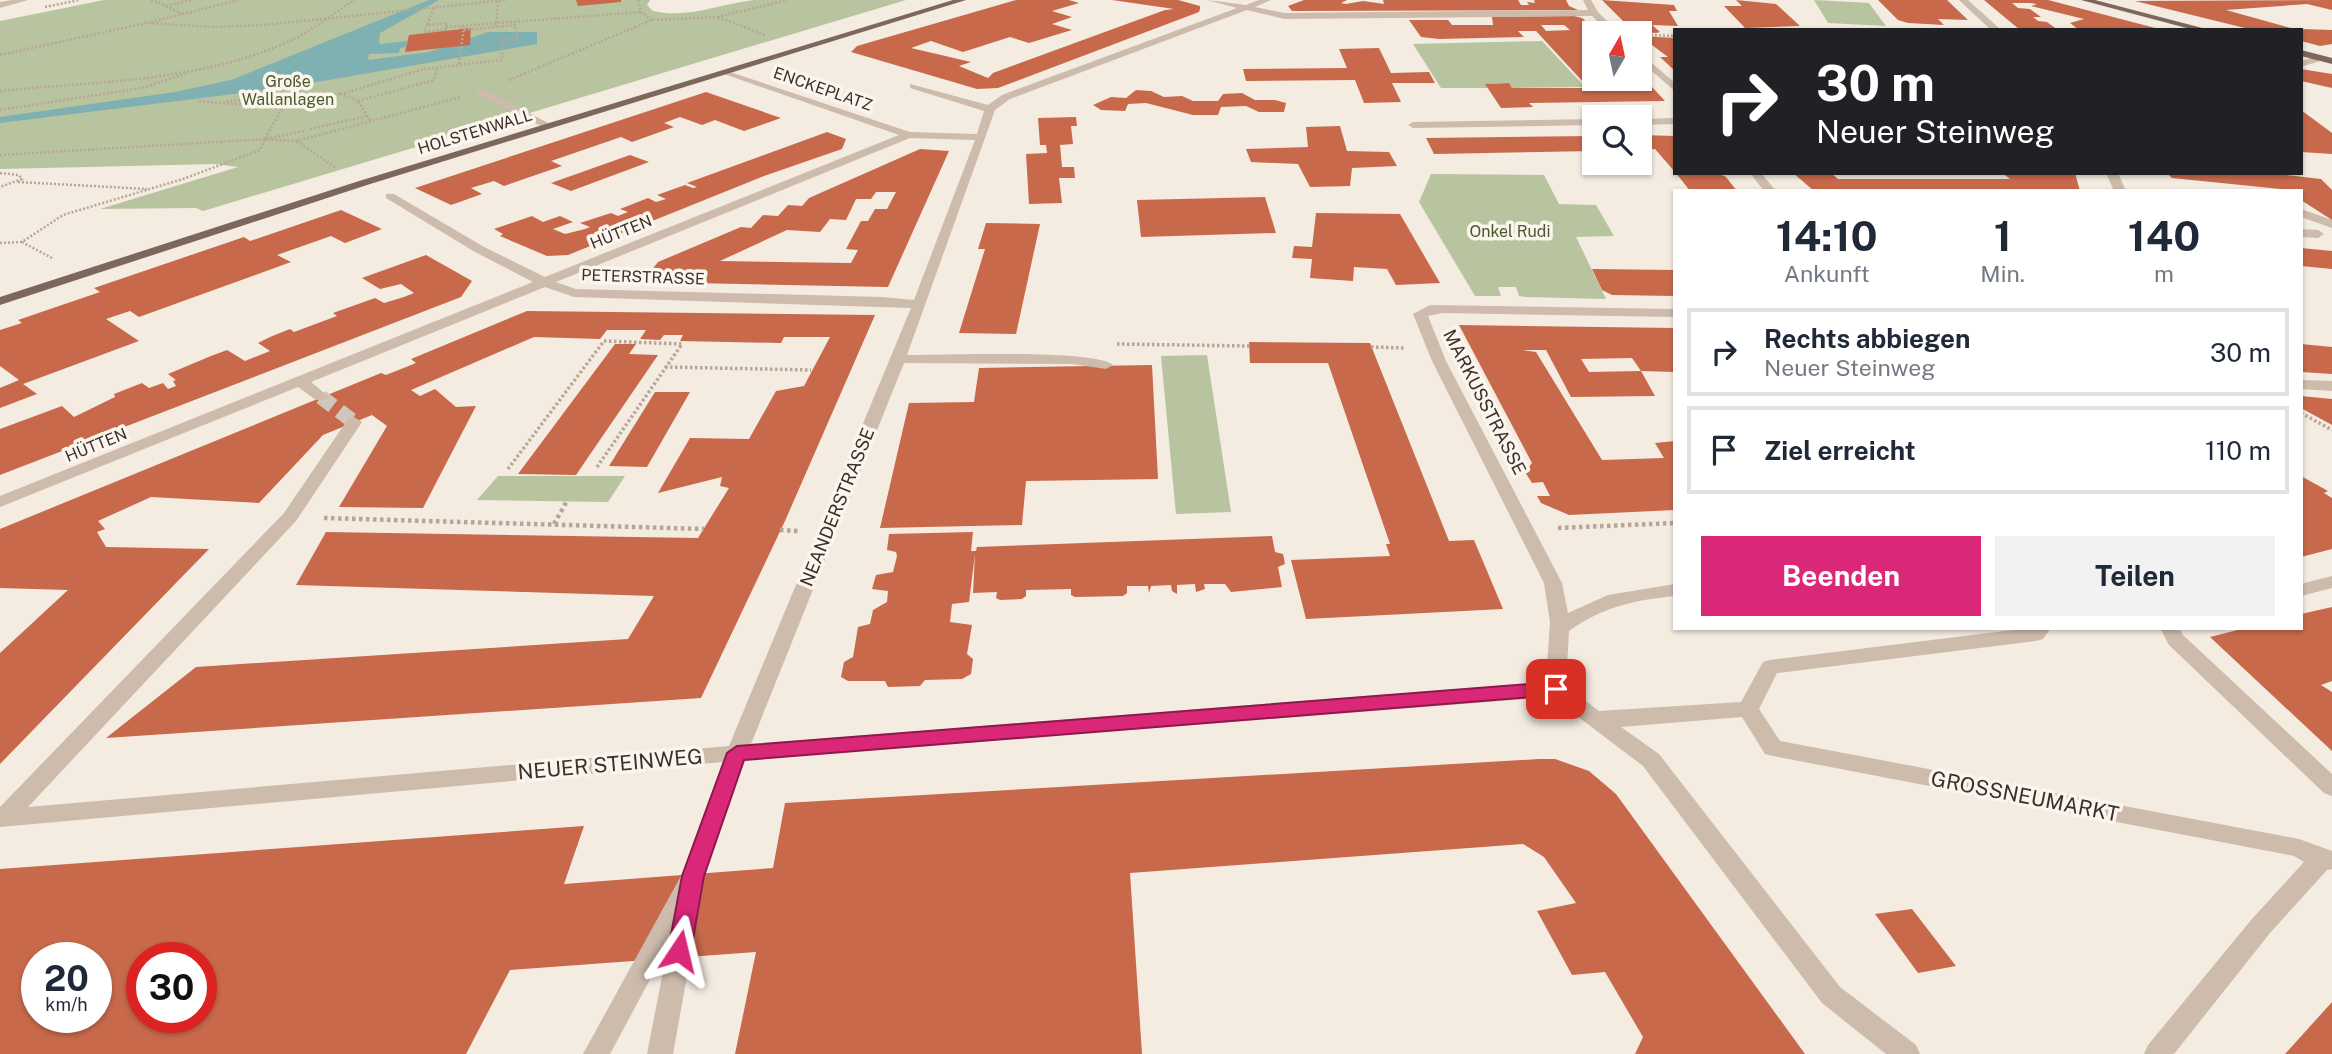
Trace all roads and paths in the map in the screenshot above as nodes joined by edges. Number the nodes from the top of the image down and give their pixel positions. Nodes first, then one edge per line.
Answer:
1 (24, 0) edge
2 (151, 0) edge
3 (191, 0) edge
4 (238, 0) edge
5 (355, 0) edge
6 (506, 0) edge
7 (638, 0) edge
8 (787, 0) edge
9 (962, 0) edge
10 (1211, 0) edge
11 (1268, 0) edge
12 (1587, 0) edge
13 (1963, 0) edge
14 (2085, 0) edge
15 (498, 1) edge
16 (0, 5) edge
17 (166, 6) junction
18 (434, 8) junction
19 (1243, 9) junction
20 (640, 12) junction
21 (1594, 13) junction
22 (183, 14) junction
23 (717, 17) junction
24 (323, 20) junction
25 (652, 20) junction
26 (1602, 21) edge
27 (146, 23) junction
28 (427, 25) junction
29 (496, 27) junction
30 (1995, 28) edge
31 (2198, 28) edge
32 (464, 30) junction
33 (1652, 35) edge
34 (1673, 36) edge
35 (774, 37) dead end
36 (2303, 54) edge
37 (0, 55) edge
38 (2320, 58) junction
39 (2332, 61) edge
40 (459, 63) junction
41 (2303, 63) edge
42 (436, 67) junction
43 (1652, 67) edge
44 (193, 70) junction
45 (727, 72) junction
46 (914, 86) dead end
47 (1673, 86) edge
48 (0, 91) edge
49 (481, 92) junction
50 (341, 94) junction
51 (199, 101) dead end
52 (224, 101) junction
53 (358, 101) junction
54 (990, 109) junction
55 (0, 110) edge
56 (367, 116) junction
57 (370, 120) junction
58 (1673, 121) edge
59 (1582, 122) edge
60 (1652, 122) edge
61 (1413, 125) dead end
62 (549, 126) junction
63 (310, 129) dead end
64 (304, 131) dead end
65 (909, 135) junction
66 (981, 137) junction
67 (265, 139) junction
68 (296, 141) junction
69 (0, 155) edge
70 (337, 169) dead end
71 (0, 173) edge
72 (1757, 175) edge
73 (19, 182) junction
74 (0, 187) edge
75 (151, 189) junction
76 (1768, 189) edge
77 (390, 196) dead end
78 (2303, 214) edge
79 (2332, 225) edge
80 (2303, 233) edge
81 (2318, 234) dead end
82 (22, 242) junction
83 (0, 243) edge
84 (60, 261) dead end
85 (542, 283) junction
86 (0, 301) edge
87 (919, 305) junction
88 (1673, 313) edge
89 (898, 359) junction
90 (1105, 365) dead end
91 (665, 368) junction
92 (811, 370) dead end
93 (300, 381) junction
94 (2303, 384) edge
95 (2332, 386) edge
96 (321, 397) tunnel mouth
97 (2303, 414) edge
98 (354, 422) dead end
99 (2332, 430) edge
100 (597, 467) dead end
101 (508, 469) dead end
102 (567, 501) dead end
103 (0, 502) edge
104 (290, 517) junction
105 (1673, 523) edge
106 (554, 524) junction
107 (704, 529) dead end
108 (1525, 530) junction
109 (2332, 582) edge
110 (2303, 589) edge
111 (1673, 590) edge
112 (1561, 628) junction
113 (2040, 630) edge
114 (2170, 630) edge
115 (1556, 689) junction
116 (1748, 709) junction
117 (1594, 718) junction
118 (737, 753) junction
119 (2332, 787) edge
120 (2, 817) edge
121 (2326, 860) edge
122 (693, 876) junction
123 (596, 1054) edge
124 (660, 1054) edge
125 (1907, 1054) edge
126 (2157, 1054) edge

1 - 16 street
2 - 17 path
3 - 17 path
4 - 22 path
5 - 24 path
6 - 15 path
7 - 20 path
8 - 23 path
9 - 45 main road, HOLSTENWALL
10 - 19 street
11 - 19 street
12 - 21 street
13 - 30 street
14 - 31 main road
15 - 18 path
15 - 29 path
17 - 22 path
18 - 24 path
18 - 28 path
19 - 21 street
19 - 54 street
20 - 25 path
20 - 28 path
21 - 26 street
22 - 27 path
23 - 25 path
23 - 35 path
24 - 27 path
24 - 44 path
25 - 49 path
27 - 37 path
28 - 32 path
29 - 32 path
29 - 40 path
32 - 40 path
33 - 34 path
36 - 38 main road
38 - 39 main road
38 - 41 street
40 - 42 path
42 - 50 path
42 - 53 path
43 - 47 street
44 - 48 path
44 - 55 path
45 - 62 main road, HOLSTENWALL
45 - 65 street, ENCKEPLATZ
46 - 54 street
49 - 57 path
49 - 62 street
50 - 52 path
50 - 53 path
51 - 52 path
52 - 67 path
53 - 56 path
54 - 66 street
56 - 57 path
56 - 63 path
57 - 68 path
58 - 60 street
59 - 61 street
62 - 86 main road, HOLSTENWALL
64 - 67 path
65 - 66 street, HÜTTEN
65 - 85 street, HÜTTEN
66 - 87 street, NEANDERSTRASSE
67 - 68 path
67 - 69 path
67 - 75 path
68 - 70 path
71 - 73 path
72 - 76 street
73 - 74 path
73 - 75 path
75 - 82 path
77 - 85 street, PETERSTRASSE
78 - 79 street
80 - 81 street
82 - 83 path
82 - 84 path
85 - 87 street, PETERSTRASSE
85 - 93 street, HÜTTEN
87 - 89 street, NEANDERSTRASSE
88 - 108 street, MARKUSSTRASSE
89 - 90 street
89 - 118 street, NEANDERSTRASSE
91 - 92 path
91 - 100 path
91 - 101 path
93 - 96 street
93 - 103 street, HÜTTEN
94 - 95 street
97 - 99 path
98 - 104 street
102 - 106 path
104 - 106 path
104 - 120 street
105 - 108 path
106 - 107 path
108 - 112 street, MARKUSSTRASSE
109 - 110 street
111 - 112 street
112 - 115 street
113 - 116 street
114 - 119 street
115 - 117 street
115 - 118 street, NEUER STEINWEG
116 - 117 street
116 - 121 street, GROSSNEUMARKT
117 - 125 street
118 - 120 street, NEUER STEINWEG
118 - 122 street, NEANDERSTRASSE
121 - 126 street, GROSSNEUMARKT
122 - 123 street, NEANDERSTRASSE
122 - 124 street, NEANDERSTRASSE

